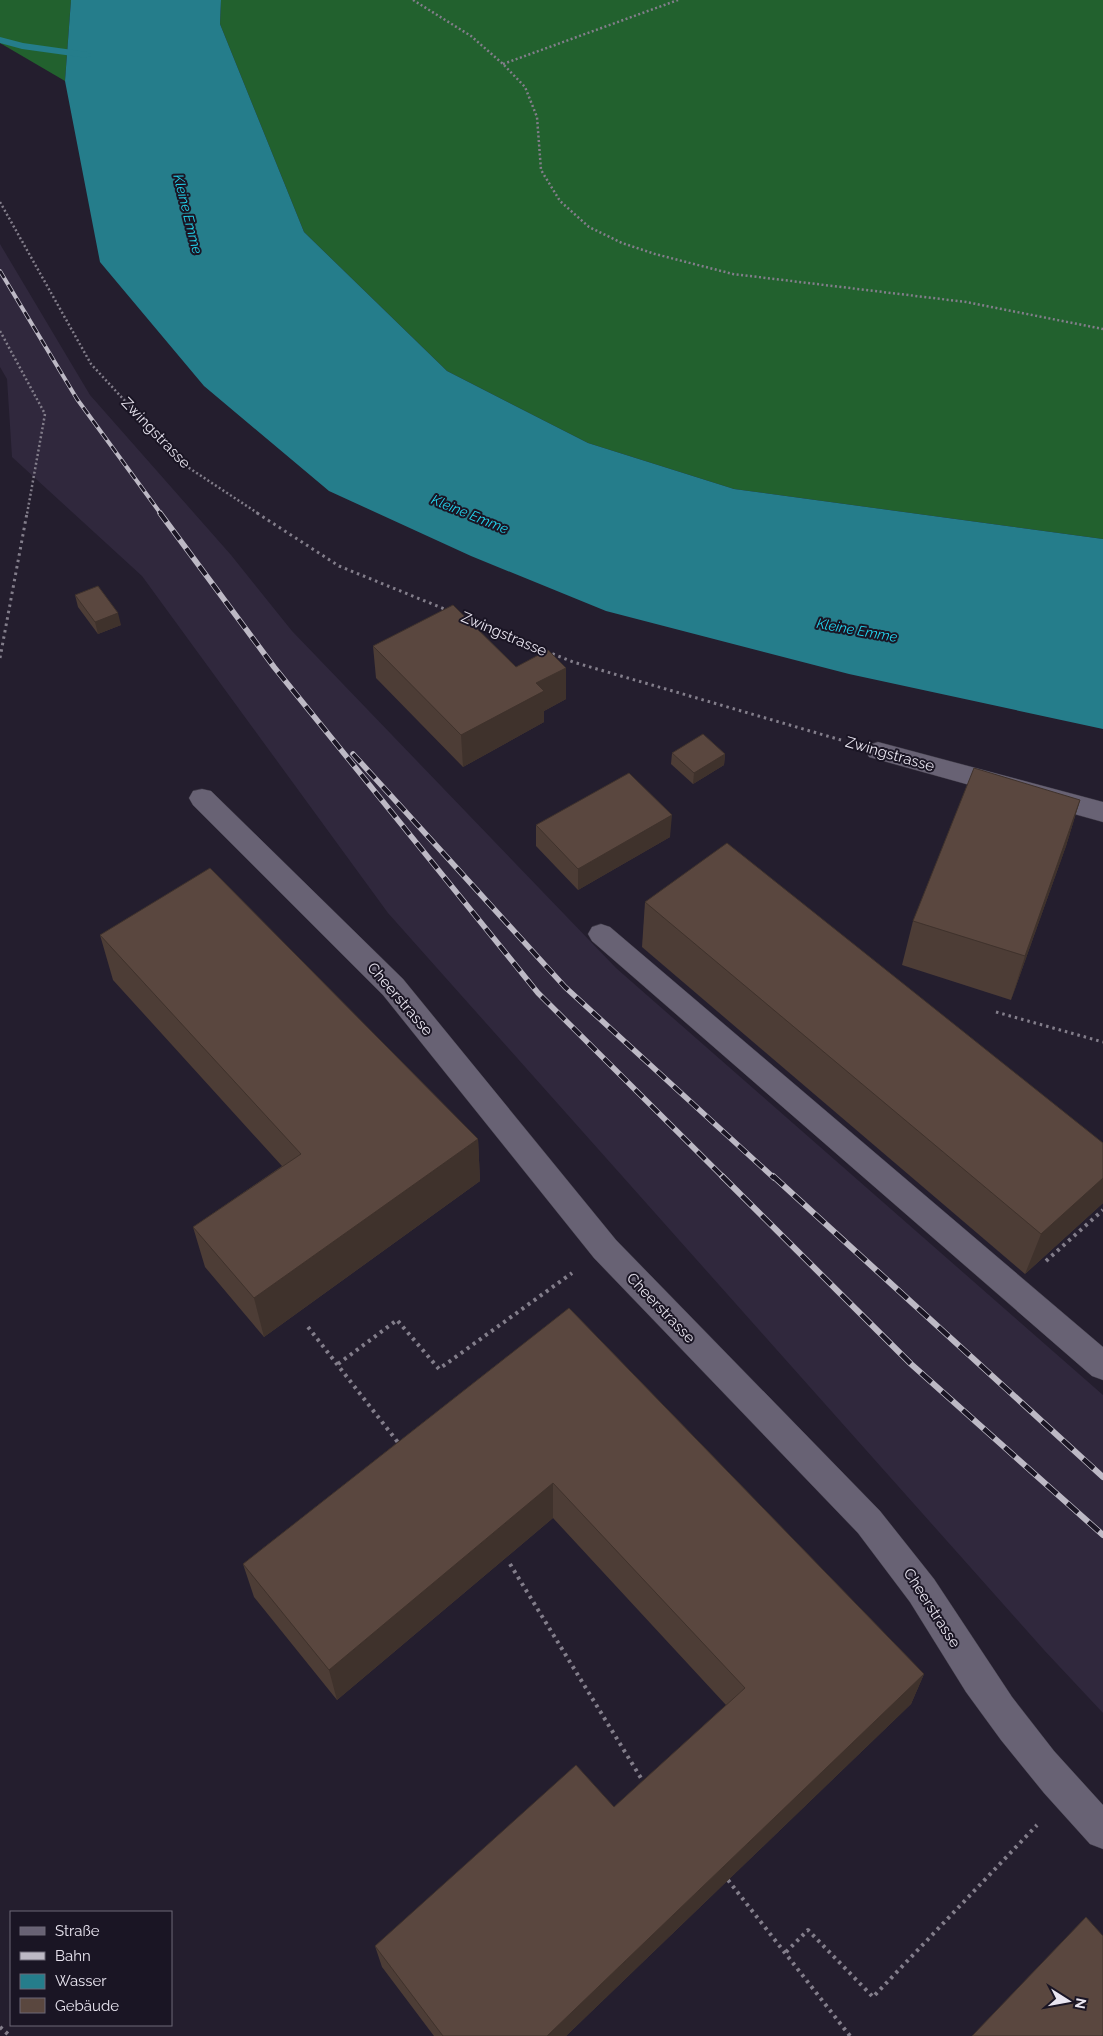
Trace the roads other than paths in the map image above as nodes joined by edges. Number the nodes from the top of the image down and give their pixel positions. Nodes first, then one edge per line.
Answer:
1 (878, 751) road end
2 (202, 798) dead end
3 (1103, 812) edge
4 (600, 934) dead end
5 (1103, 1366) edge
6 (1103, 1832) edge

1 - 3 street, Zwingstrasse
2 - 6 street, Cheerstrasse
4 - 5 street

